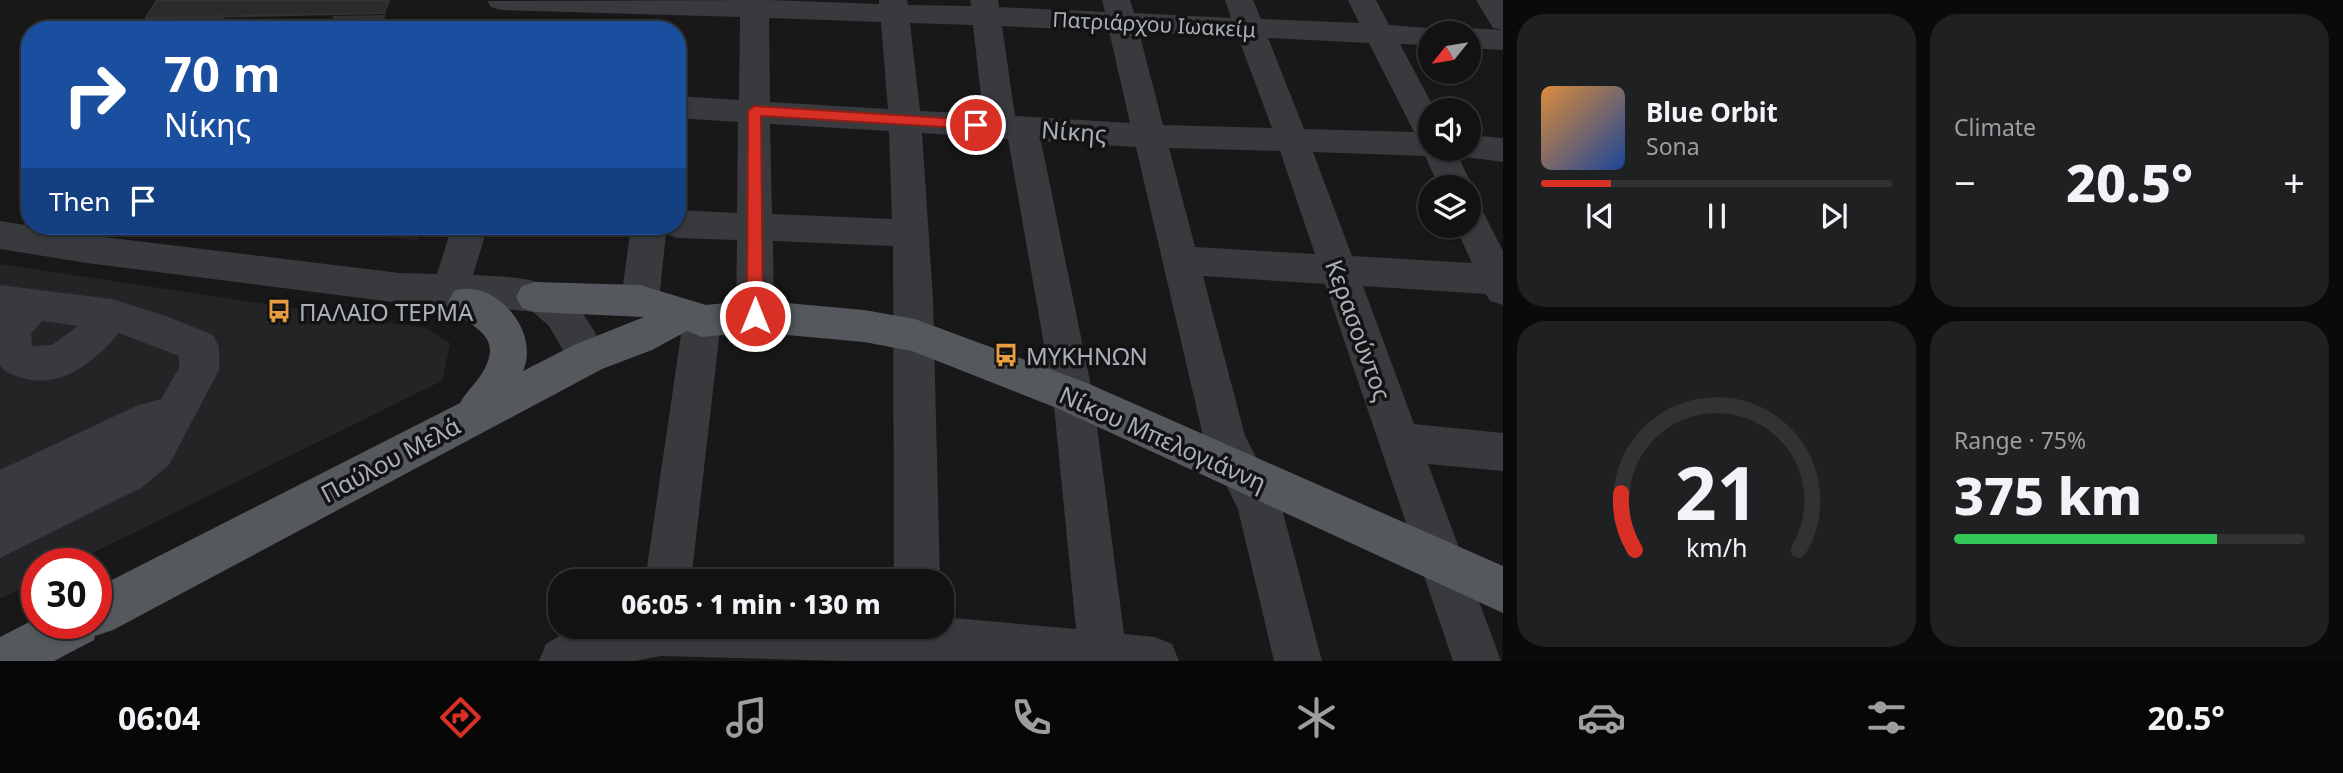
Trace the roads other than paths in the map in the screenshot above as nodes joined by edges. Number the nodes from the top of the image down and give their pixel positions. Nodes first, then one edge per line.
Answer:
1 (1362, 0) edge
2 (1490, 0) edge
3 (754, 4) edge
4 (894, 7) edge
5 (985, 8) edge
6 (501, 10) edge
7 (648, 11) edge
8 (1118, 11) edge
9 (1244, 14) edge
10 (1503, 21) edge
11 (1379, 33) junction
12 (1418, 35) edge
13 (1481, 39) edge
14 (1503, 40) edge
15 (686, 107) edge
16 (1418, 109) edge
17 (754, 111) junction
18 (905, 119) junction
19 (1011, 127) junction
20 (1149, 136) junction
21 (1292, 139) junction
22 (1418, 144) edge
23 (1481, 148) edge
24 (1503, 150) edge
25 (686, 224) edge
26 (754, 228) junction
27 (911, 233) junction
28 (0, 235) edge
29 (469, 235) edge
30 (648, 235) edge
31 (1479, 238) edge
32 (1180, 260) junction
33 (1336, 268) junction
34 (1501, 284) edge
35 (459, 297) junction
36 (535, 297) junction
37 (640, 300) junction
38 (16, 302) edge
39 (112, 315) junction
40 (755, 316) junction
41 (695, 317) junction
42 (915, 335) junction
43 (578, 363) junction
44 (1073, 396) junction
45 (174, 415) junction
46 (474, 416) junction
47 (1399, 442) junction
48 (1503, 452) edge
49 (1245, 475) junction
50 (0, 492) edge
51 (0, 536) edge
52 (1441, 562) junction
53 (669, 569) edge
54 (917, 569) edge
55 (1503, 590) edge
56 (112, 605) edge
57 (47, 639) edge
58 (659, 640) edge
59 (918, 642) edge
60 (1103, 659) edge
61 (5, 661) edge
62 (563, 661) edge
63 (1155, 661) edge
64 (1298, 661) edge
65 (1477, 661) edge

1 - 11 street
2 - 10 street
3 - 4 street, Πατριάρχου Ιωακείμ
3 - 7 street, Πατριάρχου Ιωακείμ
3 - 17 street
4 - 5 street, Πατριάρχου Ιωακείμ
4 - 18 street
5 - 8 street, Πατριάρχου Ιωακείμ
5 - 19 street
6 - 7 street, Πατριάρχου Ιωακείμ
8 - 9 street, Πατριάρχου Ιωακείμ
8 - 20 street
9 - 11 street, Πατριάρχου Ιωακείμ
9 - 21 street, Κερασούντος
11 - 12 street, Πατριάρχου Ιωακείμ
11 - 16 street
13 - 14 street
15 - 17 street, Νίκης
17 - 18 street, Νίκης
17 - 26 street
18 - 19 street, Νίκης
18 - 27 street
19 - 20 street, Νίκης
19 - 44 street
20 - 21 street, Νίκης
20 - 32 street
21 - 22 street, Νίκης
21 - 33 street, Κερασούντος
23 - 24 street
25 - 26 street
26 - 27 street
26 - 40 street
27 - 42 street
28 - 35 street
29 - 35 street
30 - 37 street
31 - 34 street
32 - 33 street
32 - 49 street
33 - 34 street
33 - 47 street, Κερασούντος
35 - 36 street
35 - 43 street
35 - 46 main road
36 - 37 main road
36 - 43 street
37 - 41 main road
38 - 39 street
38 - 39 street
39 - 45 street
40 - 41 main road, Νίκου Μπελογιάννη
40 - 42 main road, Νίκου Μπελογιάννη
41 - 43 main road, Παύλου Μελά
41 - 53 street
42 - 44 main road, Νίκου Μπελογιάννη
42 - 54 street
43 - 46 main road, Παύλου Μελά
44 - 49 main road, Νίκου Μπελογιάννη
44 - 60 street
45 - 50 street
45 - 51 street
46 - 56 main road, Παύλου Μελά
47 - 48 street
47 - 52 street, Κερασούντος
49 - 52 main road, Νίκου Μπελογιάννη
49 - 64 street
52 - 55 main road, Νίκου Μπελογιάννη
52 - 65 street, Κερασούντος
57 - 61 main road
58 - 59 street
58 - 62 street
59 - 60 street
60 - 63 street

